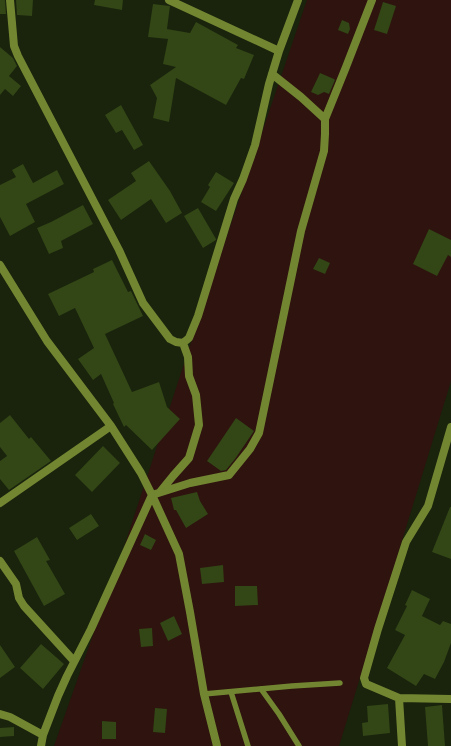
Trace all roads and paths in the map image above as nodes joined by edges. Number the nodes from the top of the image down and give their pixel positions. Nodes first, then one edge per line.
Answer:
1 (10, 0) edge
2 (169, 0) edge
3 (298, 0) edge
4 (372, 0) edge
5 (279, 51) junction
6 (272, 74) junction
7 (325, 119) junction
8 (0, 264) edge
9 (183, 343) junction
10 (111, 426) junction
11 (451, 430) edge
12 (156, 493) junction
13 (0, 504) edge
14 (0, 561) edge
15 (74, 662) junction
16 (340, 683) dead end
17 (260, 689) junction
18 (231, 692) junction
19 (204, 694) junction
20 (399, 698) junction
21 (451, 699) edge
22 (0, 714) edge
23 (43, 735) junction
24 (41, 746) edge
25 (217, 746) edge
26 (248, 746) edge
27 (299, 746) edge
28 (402, 746) edge

1 - 9 street
2 - 5 street
3 - 5 street
4 - 7 street
5 - 6 street
6 - 7 street
6 - 9 street
7 - 12 street
8 - 10 street
9 - 12 street
10 - 12 street
10 - 13 street
11 - 20 street
12 - 15 street
12 - 19 street
14 - 15 street
15 - 23 street
16 - 17 lane
17 - 18 lane
17 - 27 lane
18 - 19 lane
18 - 26 lane
19 - 25 street
20 - 21 street
20 - 28 street
22 - 23 street
23 - 24 street

